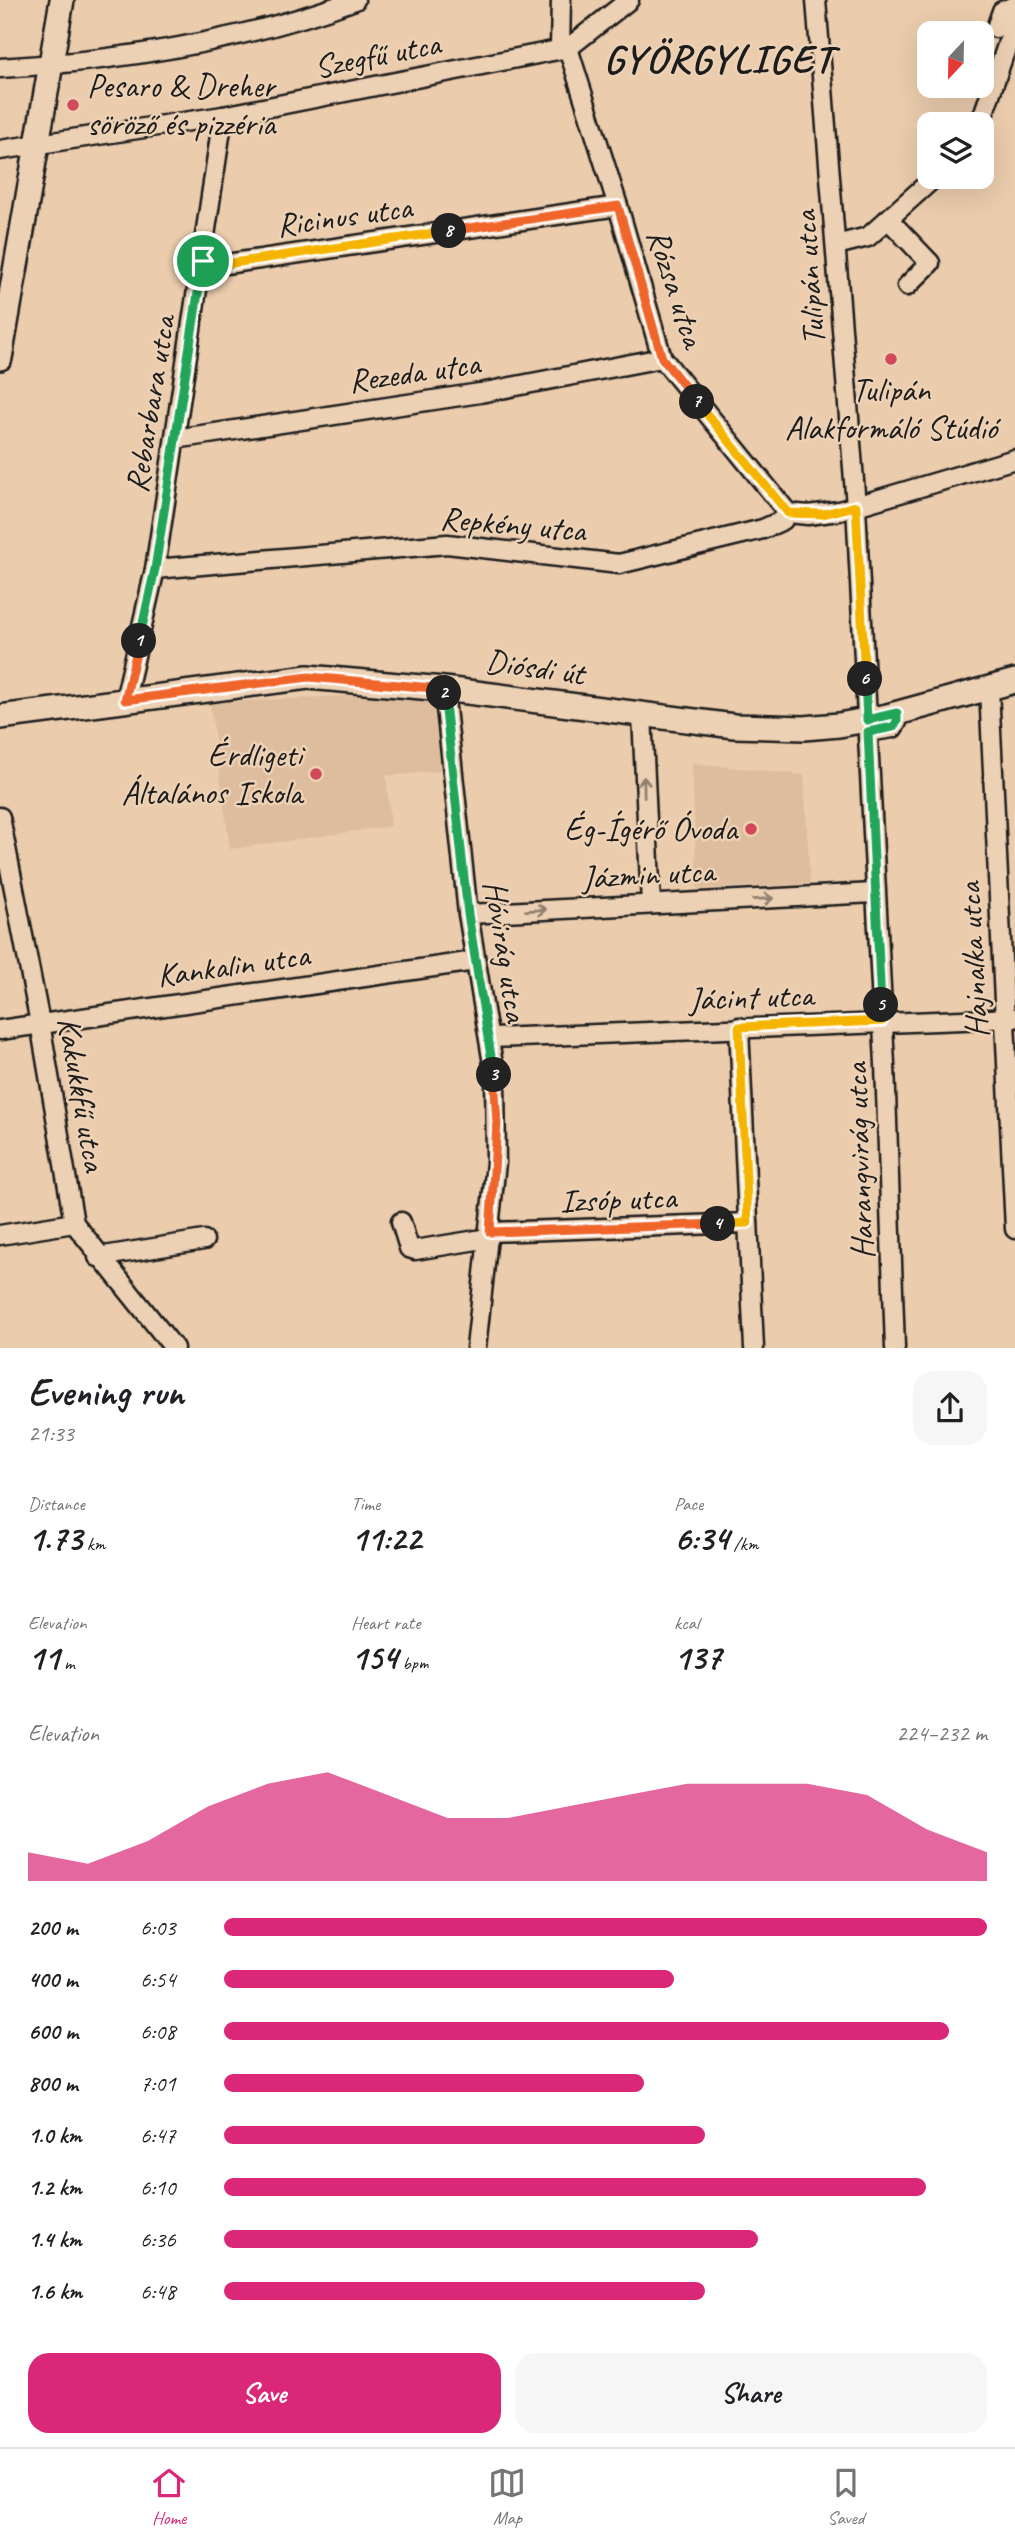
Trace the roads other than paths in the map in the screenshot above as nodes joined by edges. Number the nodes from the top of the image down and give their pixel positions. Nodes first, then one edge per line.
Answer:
1 (62, 0) edge
2 (355, 0) edge
3 (561, 0) edge
4 (629, 0) edge
5 (816, 0) edge
6 (1015, 6) edge
7 (1015, 22) edge
8 (996, 28) dead end
9 (564, 48) junction
10 (51, 65) junction
11 (0, 68) edge
12 (984, 112) edge
13 (223, 116) junction
14 (37, 143) junction
15 (0, 150) edge
16 (922, 189) edge
17 (618, 206) junction
18 (888, 219) junction
19 (836, 246) junction
20 (203, 261) junction
21 (907, 286) dead end
22 (0, 358) edge
23 (662, 358) junction
24 (175, 439) junction
25 (1015, 459) edge
26 (856, 506) junction
27 (788, 513) junction
28 (155, 569) junction
29 (1015, 681) edge
30 (989, 688) junction
31 (444, 689) junction
32 (125, 700) junction
33 (642, 715) junction
34 (0, 717) edge
35 (868, 726) junction
36 (0, 817) edge
37 (874, 893) junction
38 (651, 904) junction
39 (468, 914) junction
40 (475, 961) junction
41 (1011, 1018) edge
42 (882, 1021) junction
43 (40, 1023) junction
44 (739, 1027) junction
45 (0, 1030) edge
46 (491, 1038) junction
47 (401, 1222) dead end
48 (74, 1223) junction
49 (748, 1223) junction
50 (1015, 1229) edge
51 (0, 1235) edge
52 (490, 1235) junction
53 (204, 1240) dead end
54 (98, 1257) junction
55 (174, 1348) edge
56 (476, 1348) edge
57 (754, 1348) edge
58 (895, 1348) edge

1 - 10 main road
2 - 10 street
3 - 9 street, Rózsa utca
4 - 9 street, Szegfű utca
5 - 19 street, Tulipán utca
6 - 8 street
7 - 12 street
9 - 13 street, Szegfű utca
9 - 17 street, Rózsa utca
10 - 11 street
10 - 14 main road
13 - 14 street, Szegfű utca
13 - 20 street, Rebarbara utca
14 - 15 street, Szegfű utca
14 - 22 main road
16 - 18 street
17 - 20 street, Ricinus utca
17 - 23 street, Rózsa utca
18 - 19 street
18 - 21 street
19 - 26 street, Tulipán utca
20 - 24 street, Rebarbara utca
23 - 24 street, Rezeda utca
23 - 27 street, Rózsa utca
24 - 28 street, Rebarbara utca
25 - 26 street
26 - 27 street
26 - 35 street, Tulipán utca
27 - 28 street, Repkény utca
28 - 32 street, Rebarbara utca
29 - 30 main road, Diósdi út
30 - 35 main road, Diósdi út
30 - 41 street, Hajnalka utca
31 - 32 main road, Diósdi út
31 - 33 main road, Diósdi út
31 - 39 street, Hóvirág utca
32 - 34 main road, Diósdi út
33 - 35 main road, Diósdi út
38 -> 33 street
35 - 37 street, Harangvirág utca
36 - 43 street, Kakukkfű utca
38 -> 37 street, Jázmin utca
37 - 42 street, Harangvirág utca
39 -> 38 street, Jázmin utca
39 - 40 street, Hóvirág utca
40 - 43 street, Kankalin utca
40 - 46 street, Hóvirág utca
41 - 42 street, Jácint utca
41 - 50 street, Hajnalka utca
42 - 44 street, Jácint utca
42 - 58 street, Harangvirág utca
43 - 45 street, Kankalin utca
43 - 48 street, Kakukkfű utca
44 - 46 street, Jácint utca
44 - 49 street
46 - 52 street, Hóvirág utca
47 - 52 street, Izsóp utca
48 - 51 street
48 - 54 street, Kakukkfű utca
49 - 52 street, Izsóp utca
49 - 57 street
52 - 56 street, Hóvirág utca
53 - 54 street
54 - 55 street, Kakukkfű utca

